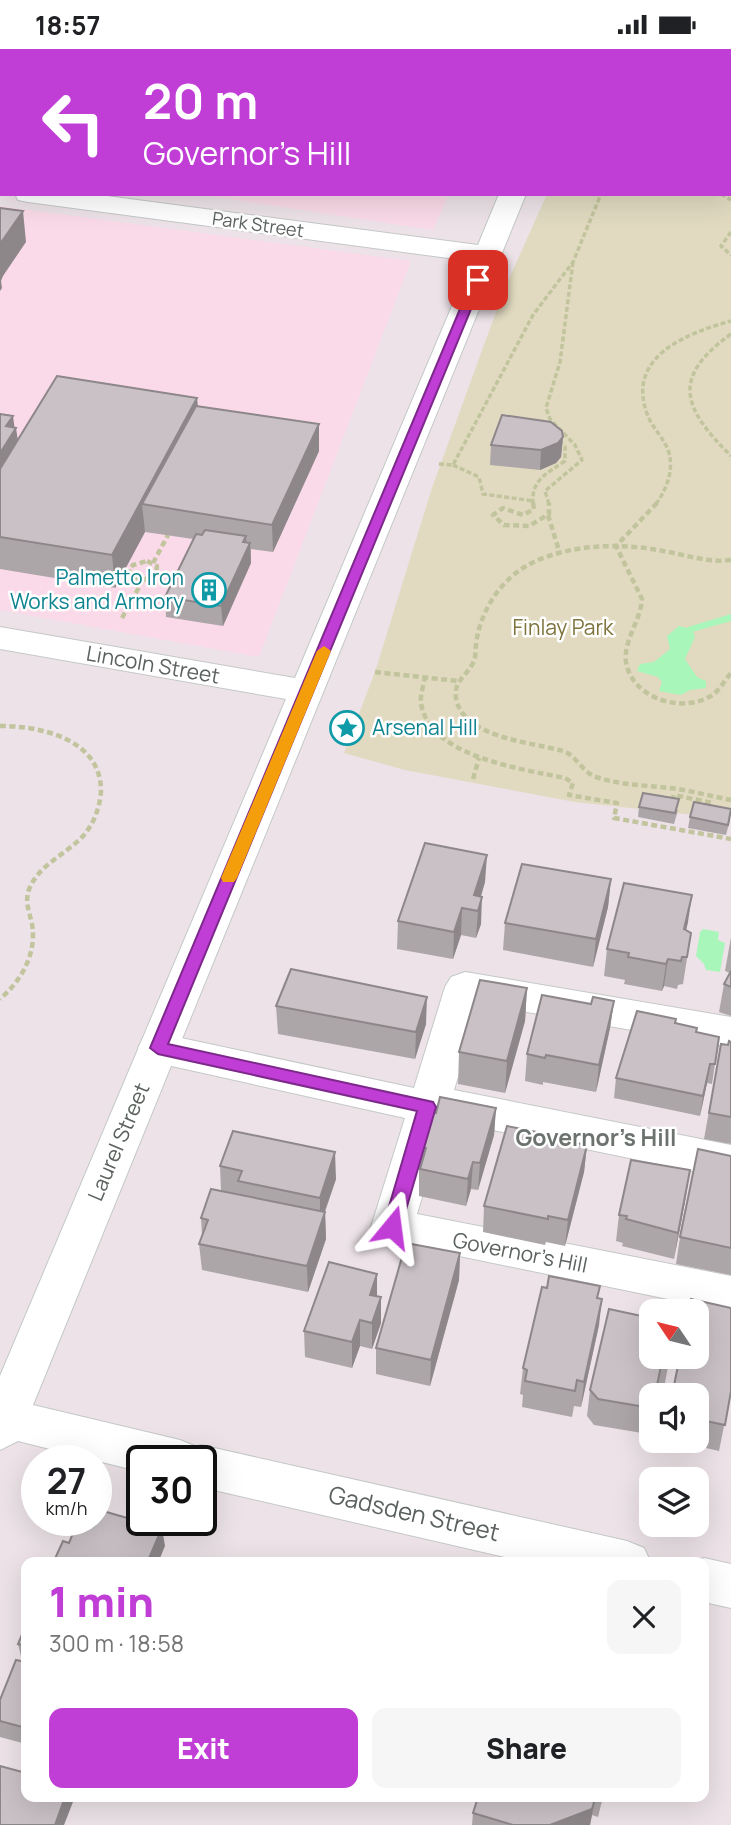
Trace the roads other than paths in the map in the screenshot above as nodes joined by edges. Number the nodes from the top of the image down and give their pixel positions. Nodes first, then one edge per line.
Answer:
1 (43, 196) edge
2 (512, 196) edge
3 (488, 255) junction
4 (0, 638) edge
5 (306, 691) junction
6 (731, 1032) edge
7 (158, 1048) junction
8 (428, 1104) junction
9 (731, 1162) edge
10 (731, 1294) edge
11 (2, 1421) edge
12 (126, 1449) edge
13 (217, 1470) edge
14 (601, 1557) edge
15 (709, 1581) edge
16 (731, 1586) edge

1 - 3 street, Park Street
2 - 3 street, Laurel Street
3 - 5 street, Laurel Street
4 - 5 street, Lincoln Street
5 - 7 street, Laurel Street
6 - 8 street, Governor's Hill
7 - 8 street
7 - 11 street, Laurel Street
8 - 9 street
8 - 10 street, Governor's Hill
11 - 12 street
13 - 14 street, Gadsden Street
15 - 16 street

